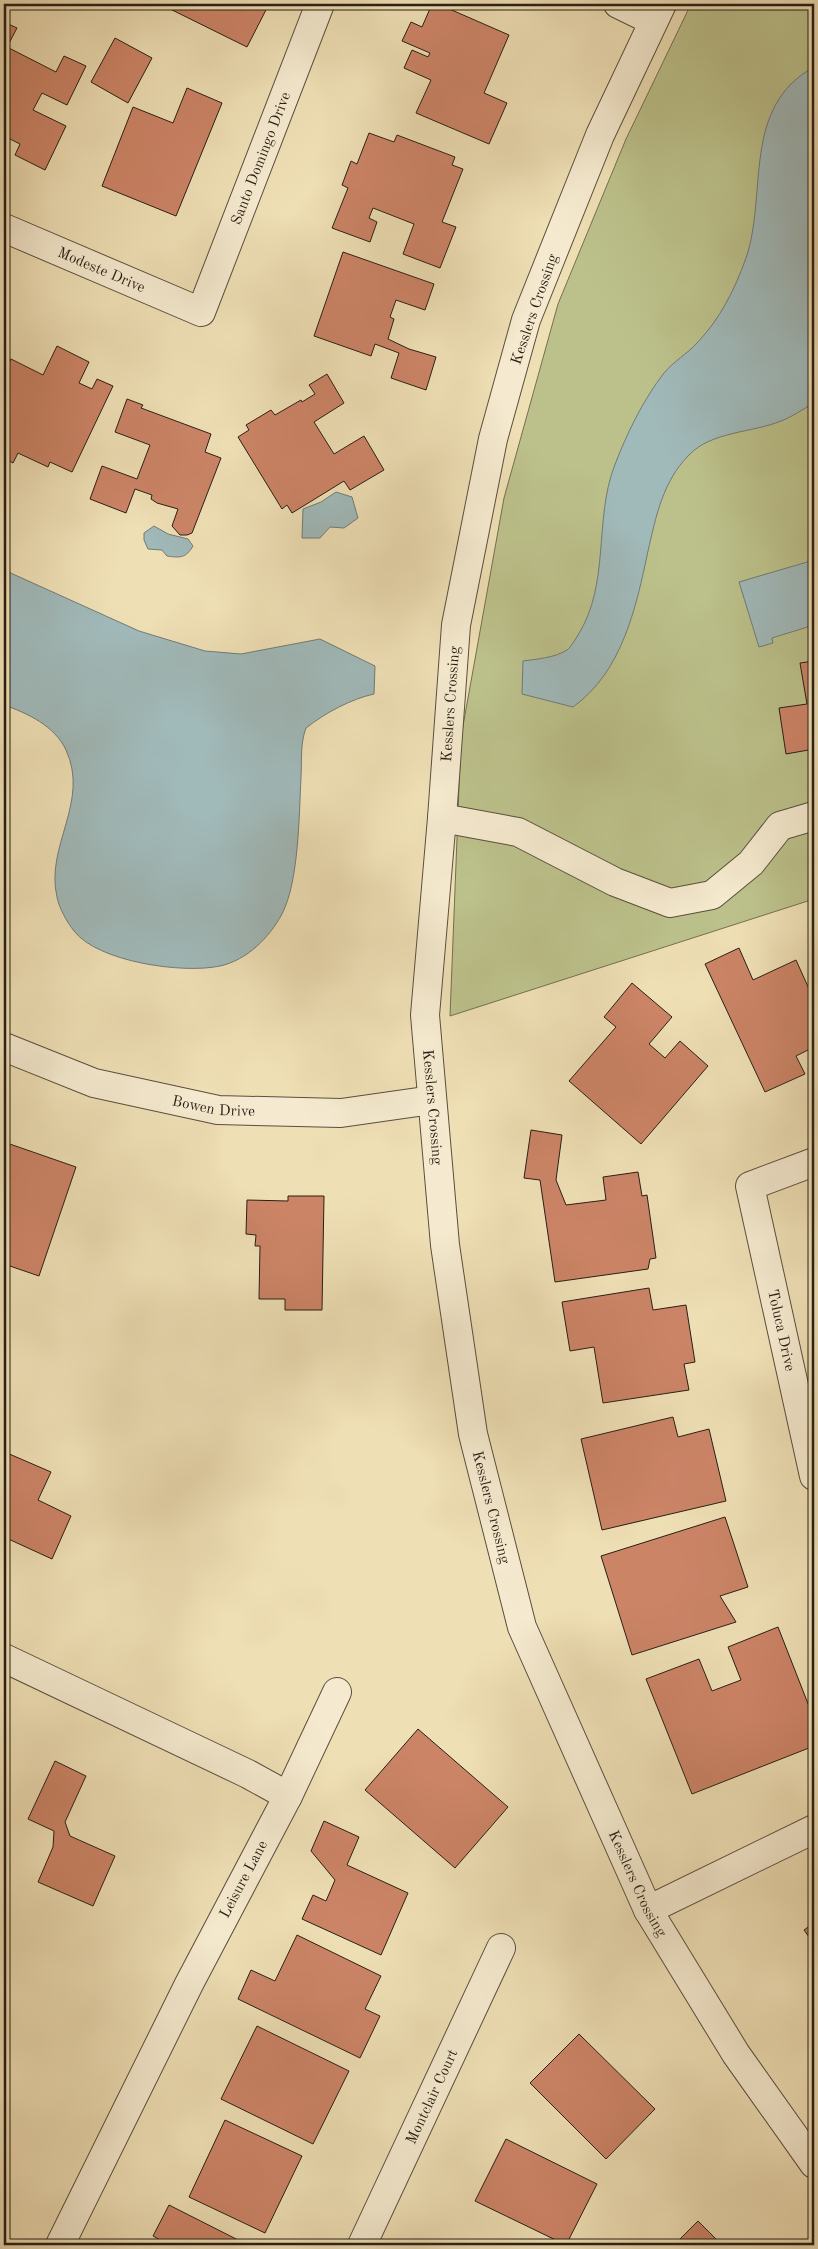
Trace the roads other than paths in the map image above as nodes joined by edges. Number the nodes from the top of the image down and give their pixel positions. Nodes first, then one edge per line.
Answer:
1 (320, 4) edge
2 (618, 4) edge
3 (658, 12) edge
4 (4, 228) edge
5 (201, 312) joint
6 (814, 816) edge
7 (442, 818) junction
8 (4, 1047) edge
9 (432, 1100) junction
10 (814, 1162) edge
11 (814, 1476) edge
12 (4, 1658) edge
13 (337, 1692) dead end
14 (288, 1796) junction
15 (814, 1829) edge
16 (648, 1910) junction
17 (501, 1948) dead end
18 (814, 2164) edge
19 (373, 2241) edge
20 (60, 2245) edge

1 - 5 street, Santo Domingo Drive
2 - 3 street
3 - 7 street, Kesslers Crossing
4 - 5 street, Modeste Drive
6 - 7 street
7 - 9 street, Kesslers Crossing
8 - 9 street, Bowen Drive
9 - 16 street, Kesslers Crossing
10 - 11 street, Toluca Drive
12 - 14 street
13 - 14 street, Leisure Lane
14 - 20 street, Leisure Lane
15 - 16 street
16 - 18 street, Kesslers Crossing
17 - 19 street, Montclair Court

